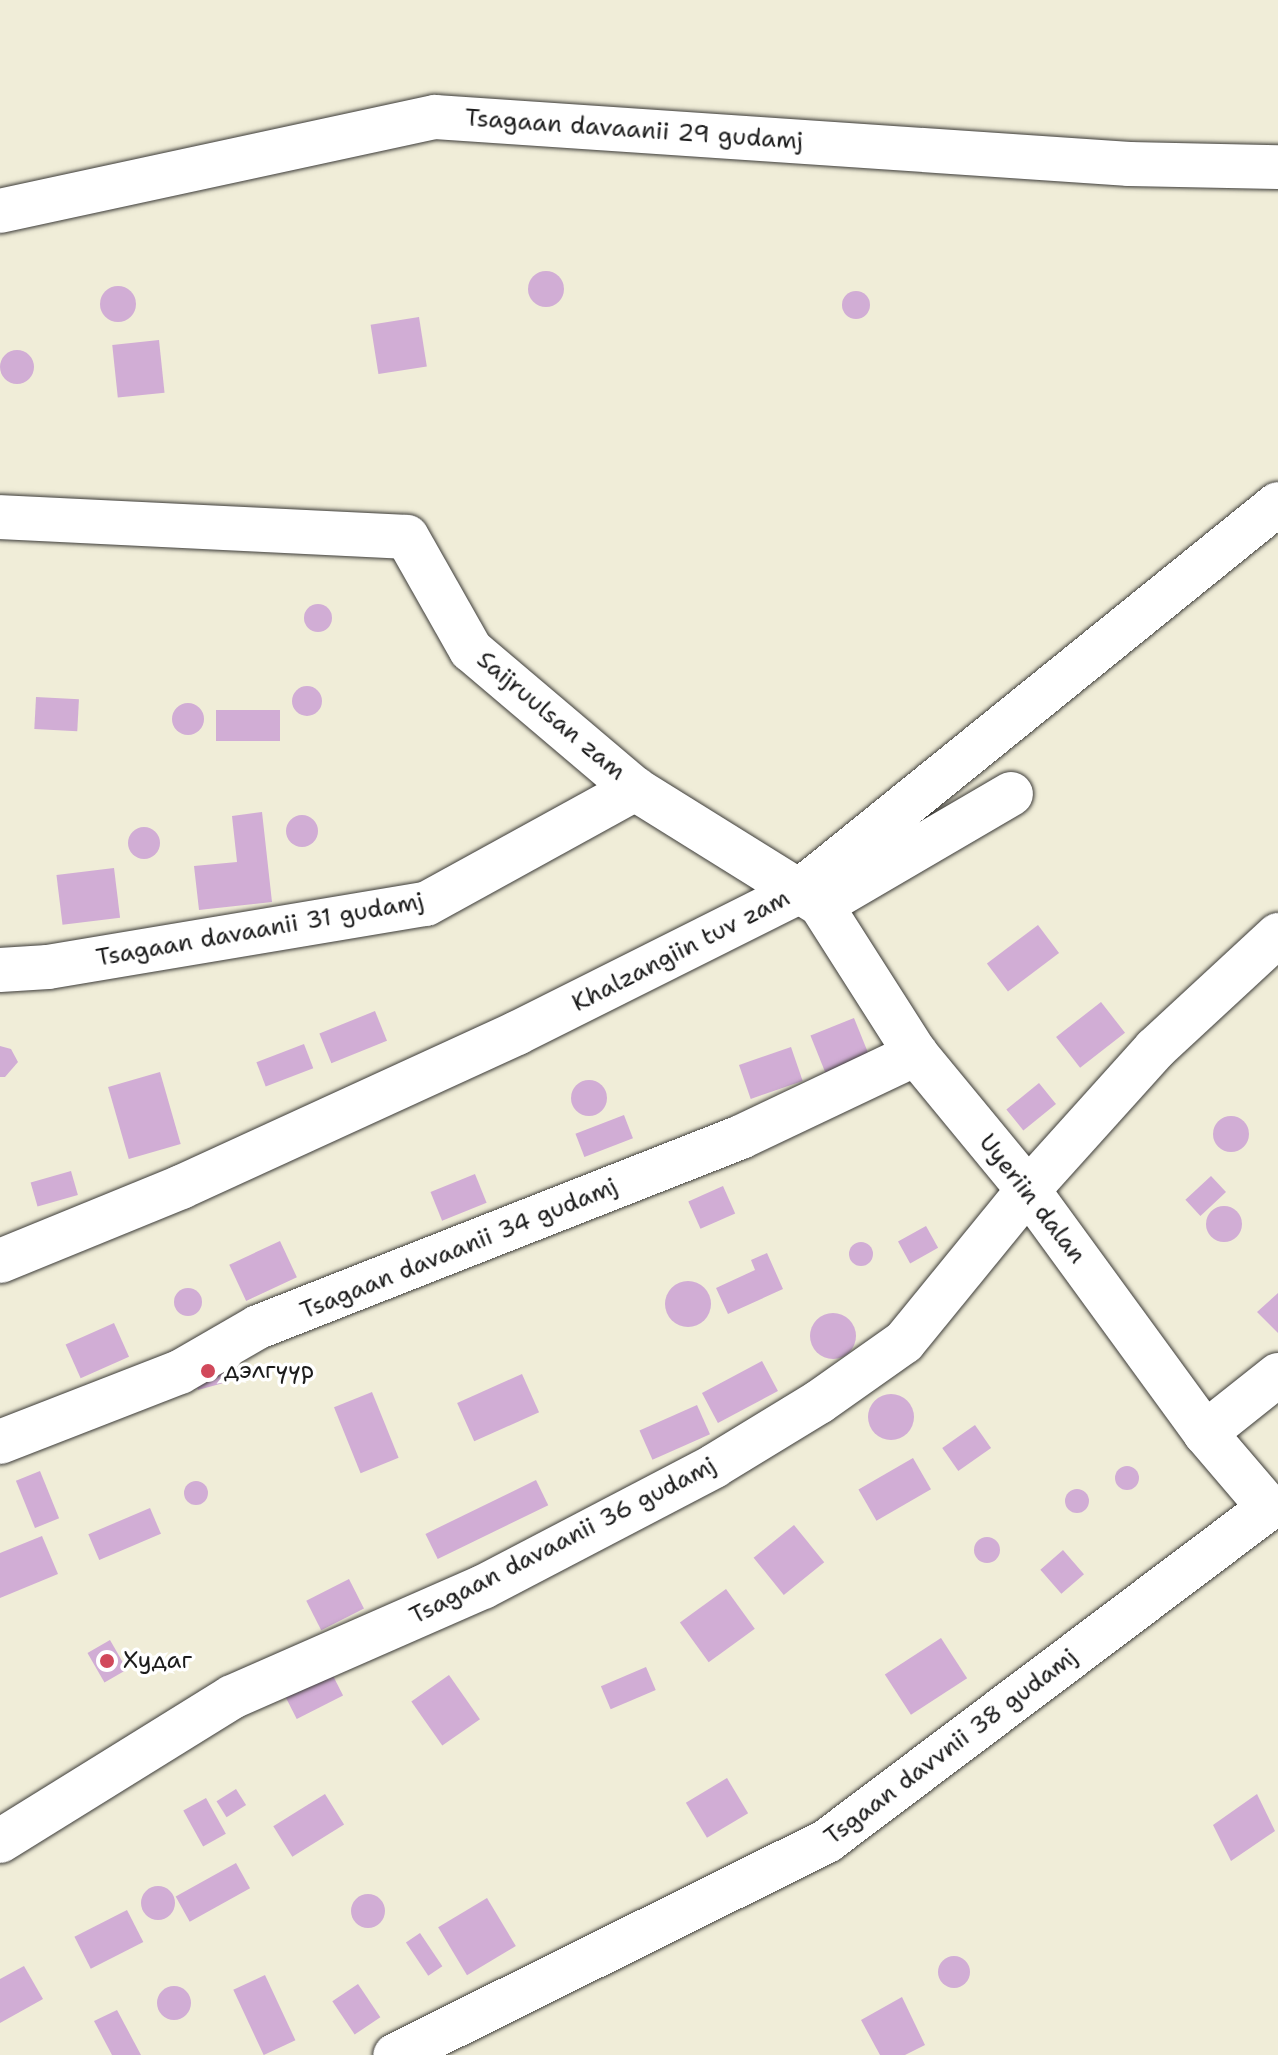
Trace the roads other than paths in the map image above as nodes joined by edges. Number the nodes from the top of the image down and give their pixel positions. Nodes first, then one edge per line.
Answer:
1 (1278, 167) edge
2 (0, 211) edge
3 (1278, 504) edge
4 (0, 517) edge
5 (635, 789) junction
6 (1011, 794) dead end
7 (810, 898) junction
8 (1278, 935) edge
9 (0, 970) edge
10 (916, 1054) junction
11 (1028, 1190) junction
12 (0, 1261) edge
13 (1278, 1375) edge
14 (1205, 1433) junction
15 (0, 1442) edge
16 (1269, 1508) joint
17 (0, 1841) edge
18 (395, 2055) edge

1 - 2 street, Tsagaan davaanii 29 gudamj
3 - 7 street, Khalzangiin tuv zam
4 - 5 street, Saijruulsan zam
5 - 7 street, Saijruulsan zam
5 - 9 street, Tsagaan davaanii 31 gudamj
6 - 7 street
7 - 10 street, Uyeriin dalan
7 - 12 street, Khalzangiin tuv zam
8 - 11 street
10 - 11 street, Uyeriin dalan
10 - 15 street, Tsagaan davaanii 34 gudamj
11 - 14 street, Uyeriin dalan
11 - 17 street, Tsagaan davaanii 36 gudamj
13 - 14 street
14 - 16 street, Uyeriin dalan
16 - 18 street, Tsgaan davvnii 38 gudamj

